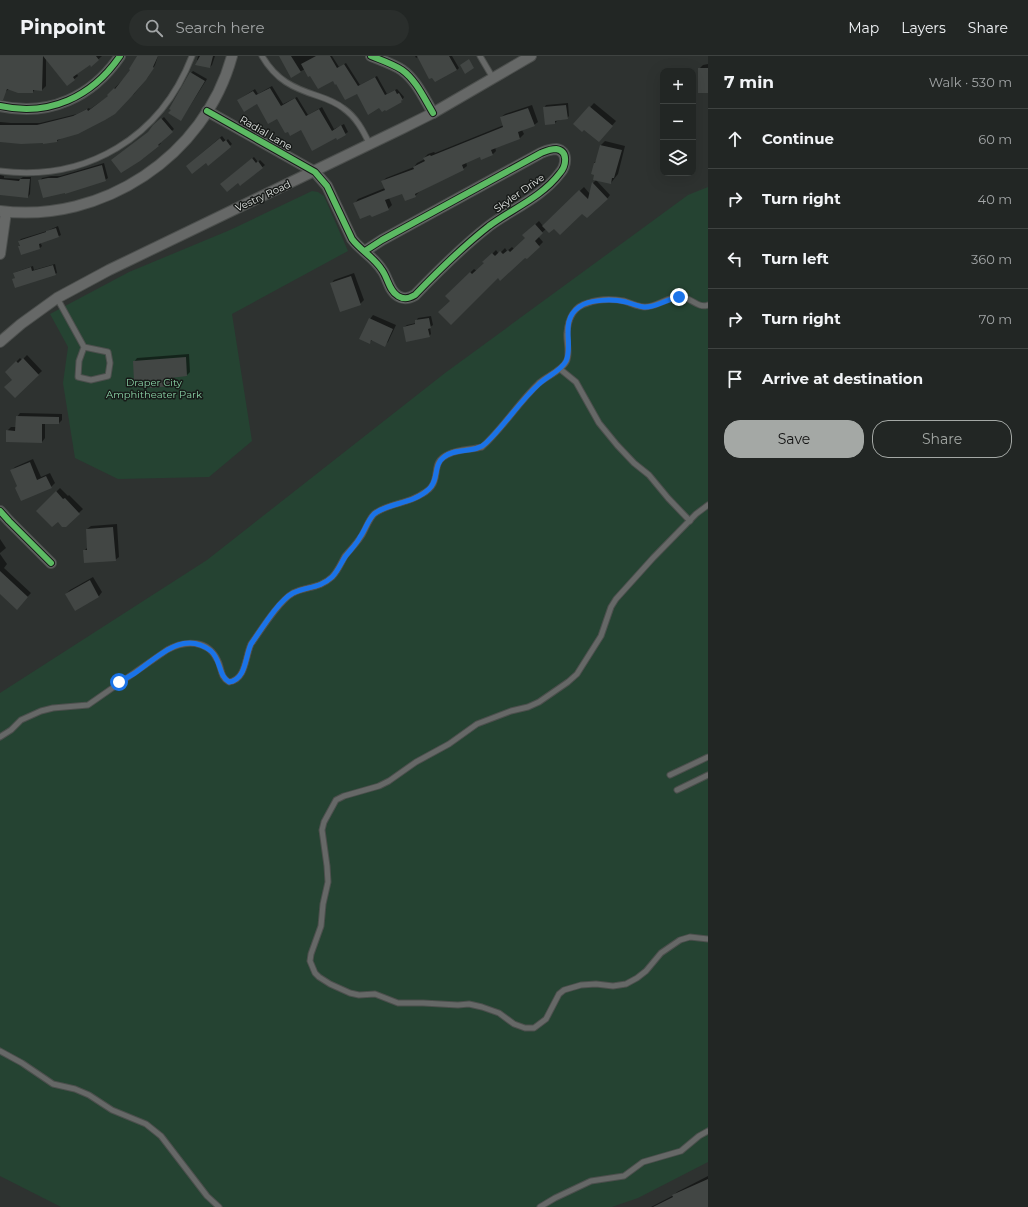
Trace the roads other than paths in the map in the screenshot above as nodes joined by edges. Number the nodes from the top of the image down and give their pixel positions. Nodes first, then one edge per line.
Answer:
1 (120, 56) edge
2 (192, 56) edge
3 (232, 56) edge
4 (262, 56) edge
5 (371, 56) edge
6 (480, 56) edge
7 (531, 56) edge
8 (493, 78) junction
9 (0, 106) edge
10 (208, 111) junction
11 (433, 113) junction
12 (370, 144) junction
13 (0, 171) edge
14 (315, 172) junction
15 (3, 211) edge
16 (365, 251) junction
17 (0, 254) edge
18 (57, 298) junction
19 (708, 305) edge
20 (0, 342) edge
21 (84, 347) junction
22 (560, 368) junction
23 (708, 505) edge
24 (0, 511) edge
25 (690, 521) junction
26 (51, 563) dead end
27 (0, 737) edge
28 (708, 757) edge
29 (670, 775) dead end
30 (708, 775) edge
31 (677, 790) dead end
32 (708, 938) edge
33 (0, 1051) edge
34 (708, 1131) edge
35 (219, 1207) edge
36 (540, 1207) edge

1 - 9 street
2 - 13 lane
3 - 10 street
4 - 12 lane
5 - 11 street
6 - 8 lane
7 - 8 street, Vestry Road
8 - 11 street, Vestry Road
10 - 14 street, Radial Lane
10 - 15 street
11 - 12 street, Vestry Road
12 - 14 street, Vestry Road
14 - 16 street, Skyler Drive
14 - 18 street, Vestry Road
15 - 17 street
16 - 16 street, Skyler Drive
18 - 20 street, Vestry Road
18 - 21 lane
19 - 22 lane
21 - 21 lane
22 - 25 lane
22 - 27 lane
23 - 25 lane
24 - 26 street
25 - 32 lane
28 - 29 lane
30 - 31 lane
33 - 35 lane
34 - 36 lane

